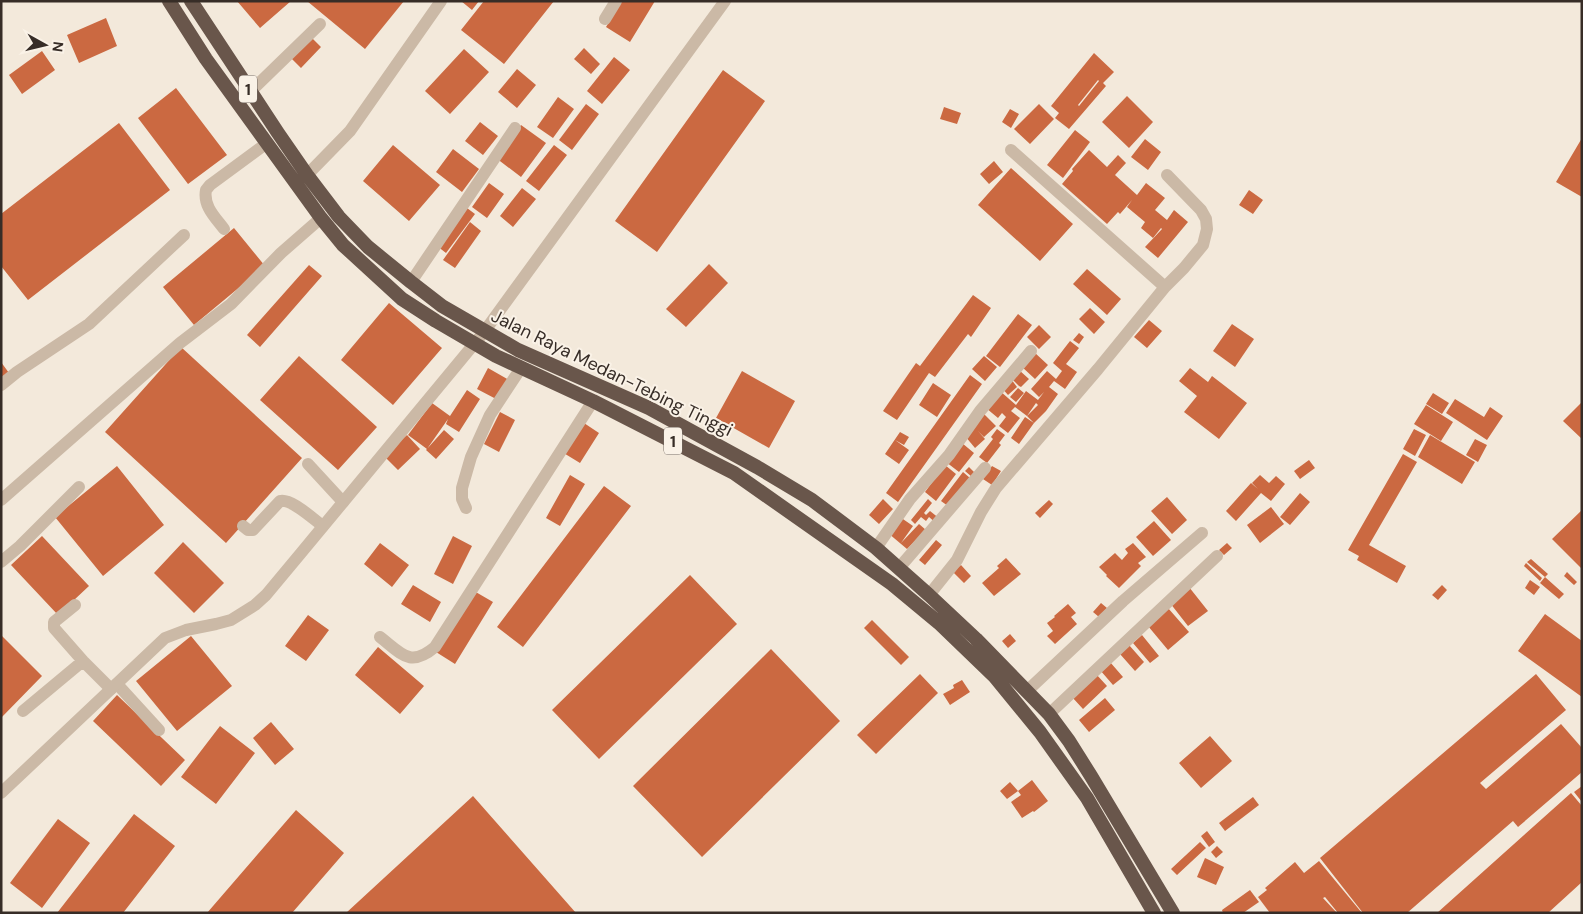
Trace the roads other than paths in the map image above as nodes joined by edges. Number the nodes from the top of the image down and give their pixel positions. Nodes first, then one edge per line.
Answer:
1 (169, 1) edge
2 (192, 1) edge
3 (441, 1) edge
4 (616, 1) edge
5 (725, 1) edge
6 (604, 19) dead end
7 (320, 24) dead end
8 (250, 92) junction
9 (516, 128) dead end
10 (267, 143) junction
11 (1011, 150) dead end
12 (1167, 175) dead end
13 (301, 179) junction
14 (321, 218) junction
15 (224, 229) dead end
16 (184, 235) dead end
17 (410, 282) junction
18 (1165, 287) junction
19 (484, 332) junction
20 (473, 343) junction
21 (1031, 351) dead end
22 (521, 368) junction
23 (1, 385) edge
24 (593, 401) junction
25 (308, 464) dead end
26 (985, 468) dead end
27 (80, 487) dead end
28 (1, 500) edge
29 (343, 502) junction
30 (466, 508) dead end
31 (243, 526) dead end
32 (323, 526) junction
33 (1202, 533) dead end
34 (876, 548) junction
35 (1217, 556) dead end
36 (1, 562) edge
37 (899, 568) junction
38 (929, 595) junction
39 (75, 605) dead end
40 (380, 637) dead end
41 (83, 661) junction
42 (114, 687) junction
43 (1028, 691) junction
44 (22, 711) dead end
45 (1049, 714) junction
46 (160, 730) dead end
47 (1, 793) edge
48 (1154, 913) edge
49 (1173, 913) edge

1 - 10 highway, Jalan Raya Medan-Tebing Tinggi / 1
2 - 8 highway, Jalan Raya Medan-Tebing Tinggi / 1
3 - 13 street
4 - 6 street
5 - 19 street
7 - 8 street
8 - 13 highway, Jalan Raya Medan-Tebing Tinggi / 1
9 - 17 street
10 - 13 highway, Jalan Raya Medan-Tebing Tinggi / 1
10 - 15 street
11 - 18 street
12 - 18 street
13 - 14 highway, Jalan Raya Medan-Tebing Tinggi / 1
13 - 17 highway, Jalan Raya Medan-Tebing Tinggi / 1
14 - 20 highway, Jalan Raya Medan-Tebing Tinggi / 1
14 - 28 street
16 - 23 street
17 - 19 highway, Jalan Raya Medan-Tebing Tinggi / 1
18 - 38 street
19 - 20 street
19 - 34 highway, Jalan Raya Medan-Tebing Tinggi / 1
20 - 22 highway, Jalan Raya Medan-Tebing Tinggi / 1
20 - 29 street
21 - 34 street
22 - 24 highway, Jalan Raya Medan-Tebing Tinggi / 1
22 - 30 street
24 - 40 street
24 - 48 highway, Jalan Raya Medan-Tebing Tinggi / 1
25 - 29 street
26 - 37 street
27 - 36 street
29 - 32 street
31 - 32 street
32 - 42 street
33 - 43 street
34 - 37 highway, Jalan Raya Medan-Tebing Tinggi / 1
35 - 45 street
37 - 38 highway, Jalan Raya Medan-Tebing Tinggi / 1
38 - 43 highway, Jalan Raya Medan-Tebing Tinggi / 1
39 - 41 street
41 - 42 street
41 - 44 street
42 - 46 street
42 - 47 street
43 - 45 highway, Jalan Raya Medan-Tebing Tinggi / 1
45 - 49 highway, Jalan Raya Medan-Tebing Tinggi / 1

